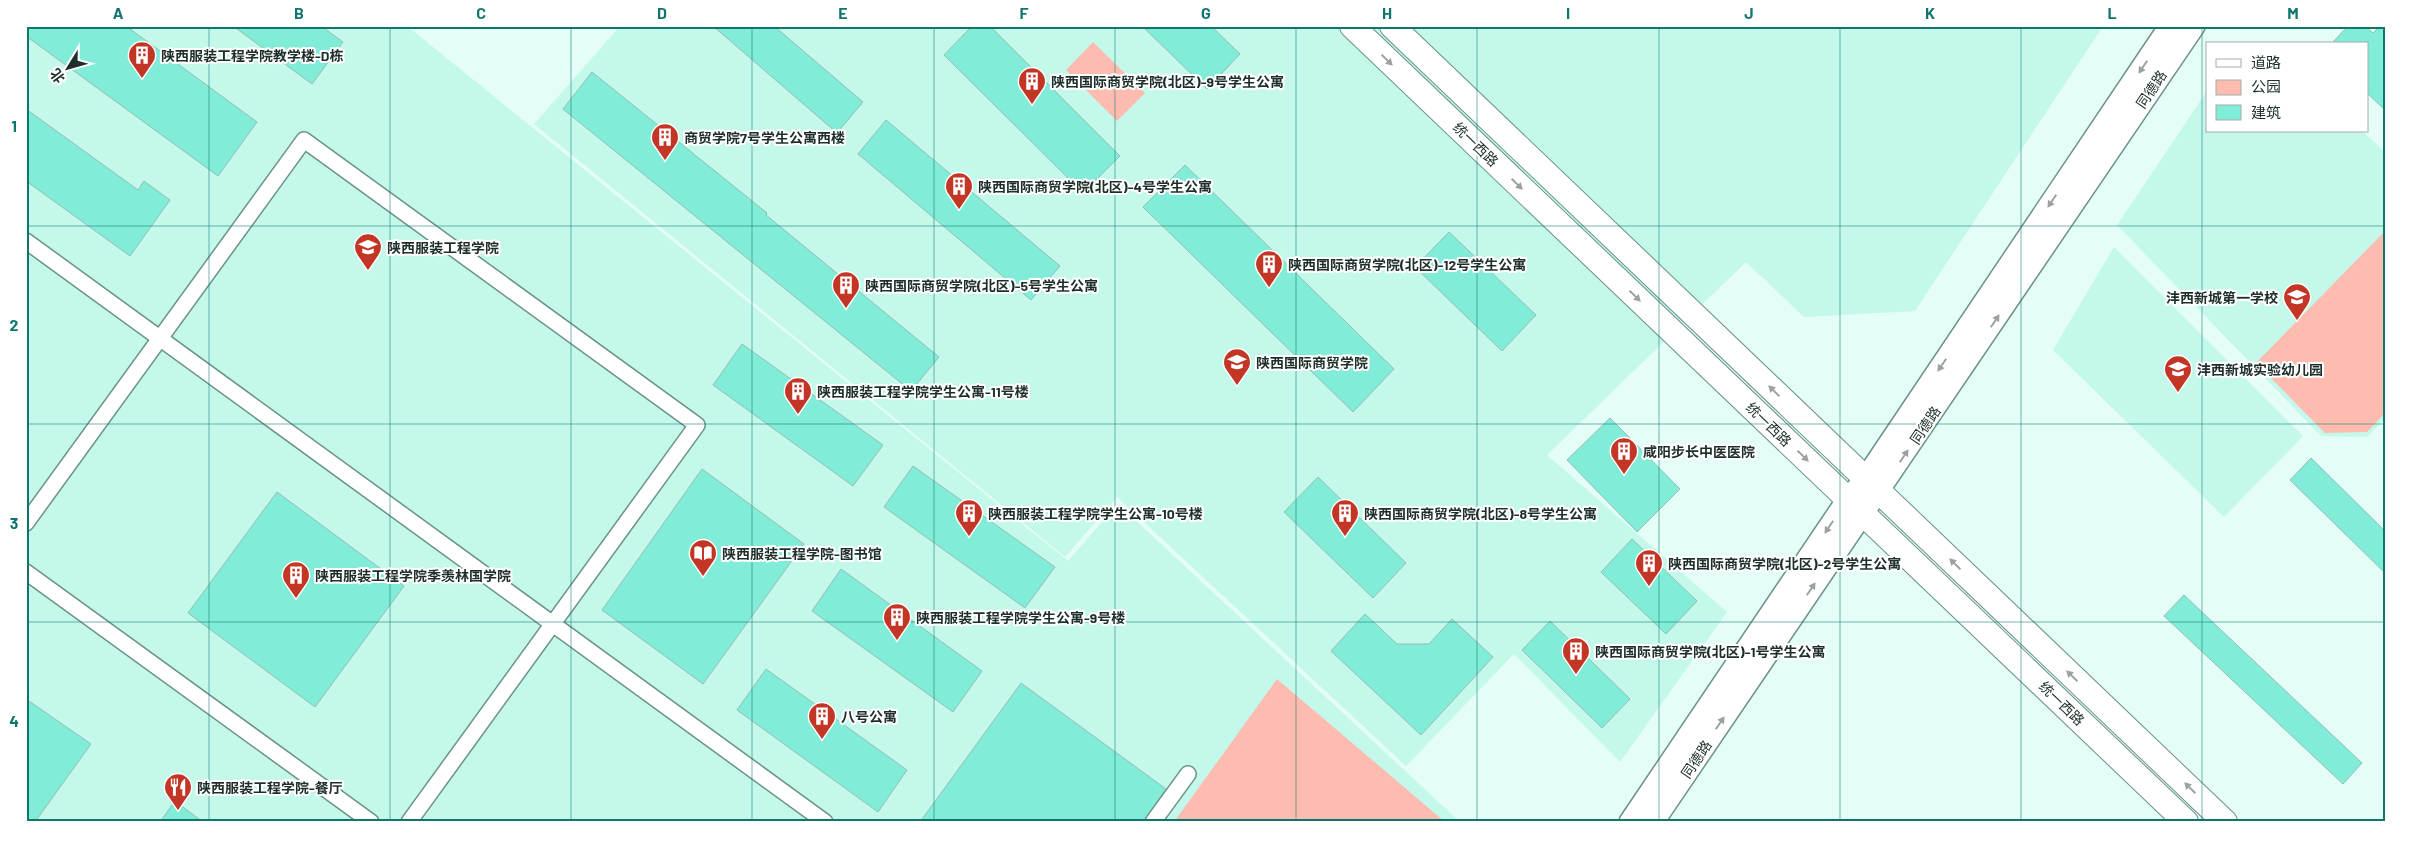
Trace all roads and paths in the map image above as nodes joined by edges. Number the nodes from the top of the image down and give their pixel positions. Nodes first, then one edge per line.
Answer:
1 (1352, 26) edge
2 (1392, 26) edge
3 (2170, 26) edge
4 (2194, 26) edge
5 (26, 241) edge
6 (161, 339) junction
7 (1872, 485) junction
8 (1855, 505) junction
9 (26, 523) edge
10 (26, 572) edge
11 (552, 624) junction
12 (1188, 774) dead end
13 (371, 822) edge
14 (409, 822) edge
15 (825, 822) edge
16 (1153, 822) edge
17 (1630, 822) edge
18 (1653, 822) edge
19 (2186, 822) edge
20 (2225, 822) edge

1 -> 8 main road, 统一西路
7 -> 2 main road, 统一西路
3 -> 7 street, 同德路
7 -> 4 street, 同德路
5 - 6 street
6 - 9 street
6 - 11 street
6 - 11 street
7 - 8 street, 同德路
20 -> 7 main road, 统一西路
8 -> 17 street, 同德路
18 -> 8 street, 同德路
8 - 19 main road, 统一西路
10 - 13 street
11 - 14 street
11 - 15 street
12 - 16 street

